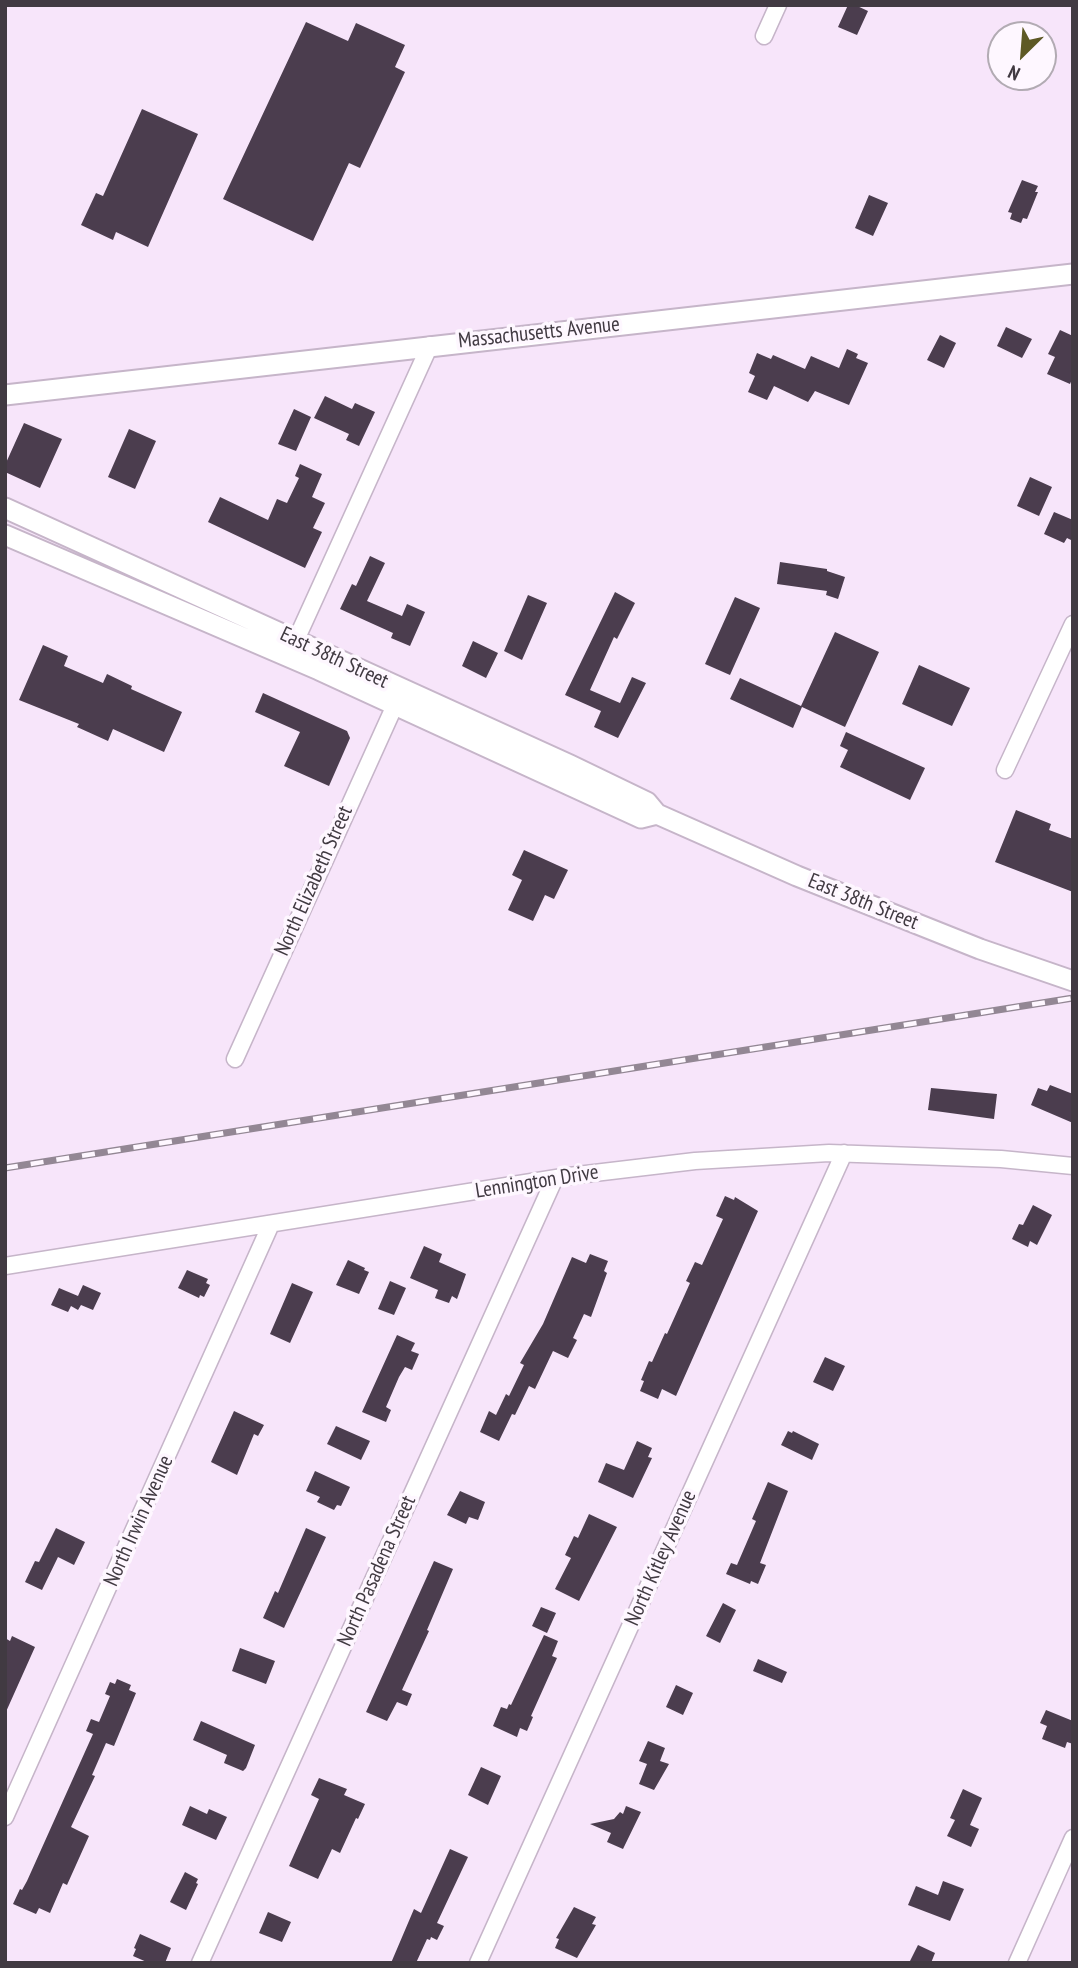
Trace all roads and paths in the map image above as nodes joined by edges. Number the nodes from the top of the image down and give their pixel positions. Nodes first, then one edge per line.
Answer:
1 (778, 5) edge
2 (764, 36) dead end
3 (1073, 274) edge
4 (430, 345) junction
5 (5, 395) edge
6 (5, 509) edge
7 (5, 535) edge
8 (1073, 624) edge
9 (296, 640) junction
10 (395, 705) junction
11 (1005, 770) dead end
12 (657, 814) junction
13 (1073, 981) edge
14 (235, 1059) dead end
15 (844, 1153) junction
16 (1073, 1166) edge
17 (554, 1180) junction
18 (271, 1224) junction
19 (5, 1266) edge
20 (5, 1817) edge
21 (1073, 1838) edge
22 (200, 1963) edge
23 (478, 1963) edge
24 (1017, 1963) edge

1 - 2 street
3 - 4 main road, Massachusetts Avenue
4 - 5 main road, Massachusetts Avenue
4 - 9 street
6 - 9 main road, East 38th Street
7 - 10 main road, East 38th Street
8 - 11 street
9 - 12 main road, East 38th Street
10 - 12 main road, East 38th Street
10 - 14 street, North Elizabeth Street
12 - 13 main road, East 38th Street
15 - 16 street, Lennington Drive
15 - 17 street, Lennington Drive
15 - 23 street, North Kitley Avenue
17 - 18 street, Lennington Drive
17 - 22 street, North Pasadena Street
18 - 19 street, Lennington Drive
18 - 20 street, North Irwin Avenue
21 - 24 street

